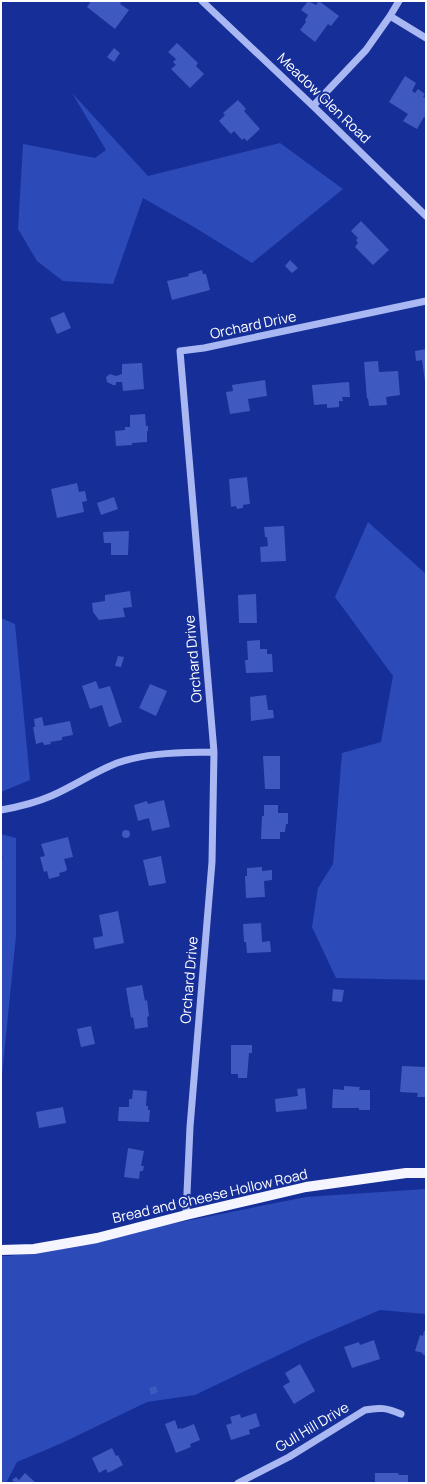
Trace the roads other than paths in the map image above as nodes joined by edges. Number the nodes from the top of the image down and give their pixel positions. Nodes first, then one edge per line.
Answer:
1 (202, 1) edge
2 (399, 1) edge
3 (390, 16) junction
4 (426, 38) edge
5 (313, 106) junction
6 (426, 216) edge
7 (426, 301) edge
8 (214, 752) junction
9 (1, 810) edge
10 (426, 1174) edge
11 (186, 1215) junction
12 (1, 1250) edge
13 (401, 1414) dead end
14 (238, 1483) edge

1 - 5 street, Meadow Glen Road
2 - 3 street
3 - 4 street
3 - 5 street
5 - 6 street, Meadow Glen Road
7 - 8 street, Orchard Drive
8 - 9 street
8 - 11 street, Orchard Drive
10 - 11 main road, Bread and Cheese Hollow Road
11 - 12 main road, Bread and Cheese Hollow Road
13 - 14 street, Gull Hill Drive

